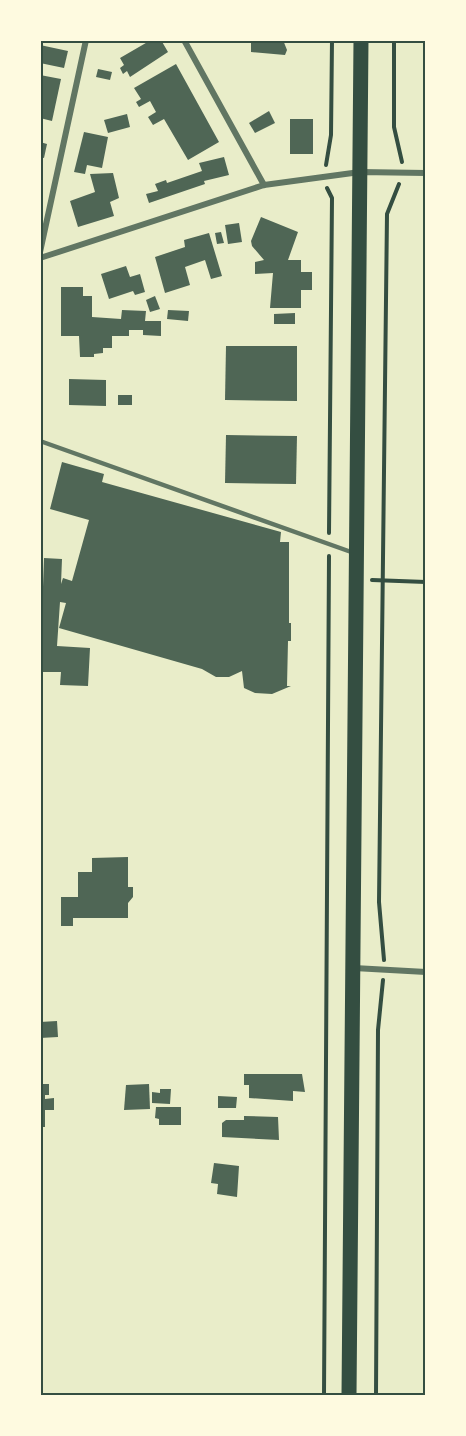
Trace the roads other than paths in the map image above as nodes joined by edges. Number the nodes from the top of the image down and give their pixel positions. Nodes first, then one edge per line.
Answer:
1 (86, 40) edge
2 (184, 40) edge
3 (362, 40) edge
4 (360, 172) junction
5 (426, 173) edge
6 (264, 185) junction
7 (40, 252) edge
8 (40, 258) edge
9 (40, 441) edge
10 (357, 554) junction
11 (354, 968) junction
12 (426, 972) edge
13 (349, 1395) edge

1 - 7 street
2 - 6 street
3 - 4 main road
4 - 5 street
4 - 6 street
4 - 10 main road
6 - 8 street
9 - 10 lane
10 - 11 main road
11 - 12 street
11 - 13 main road

